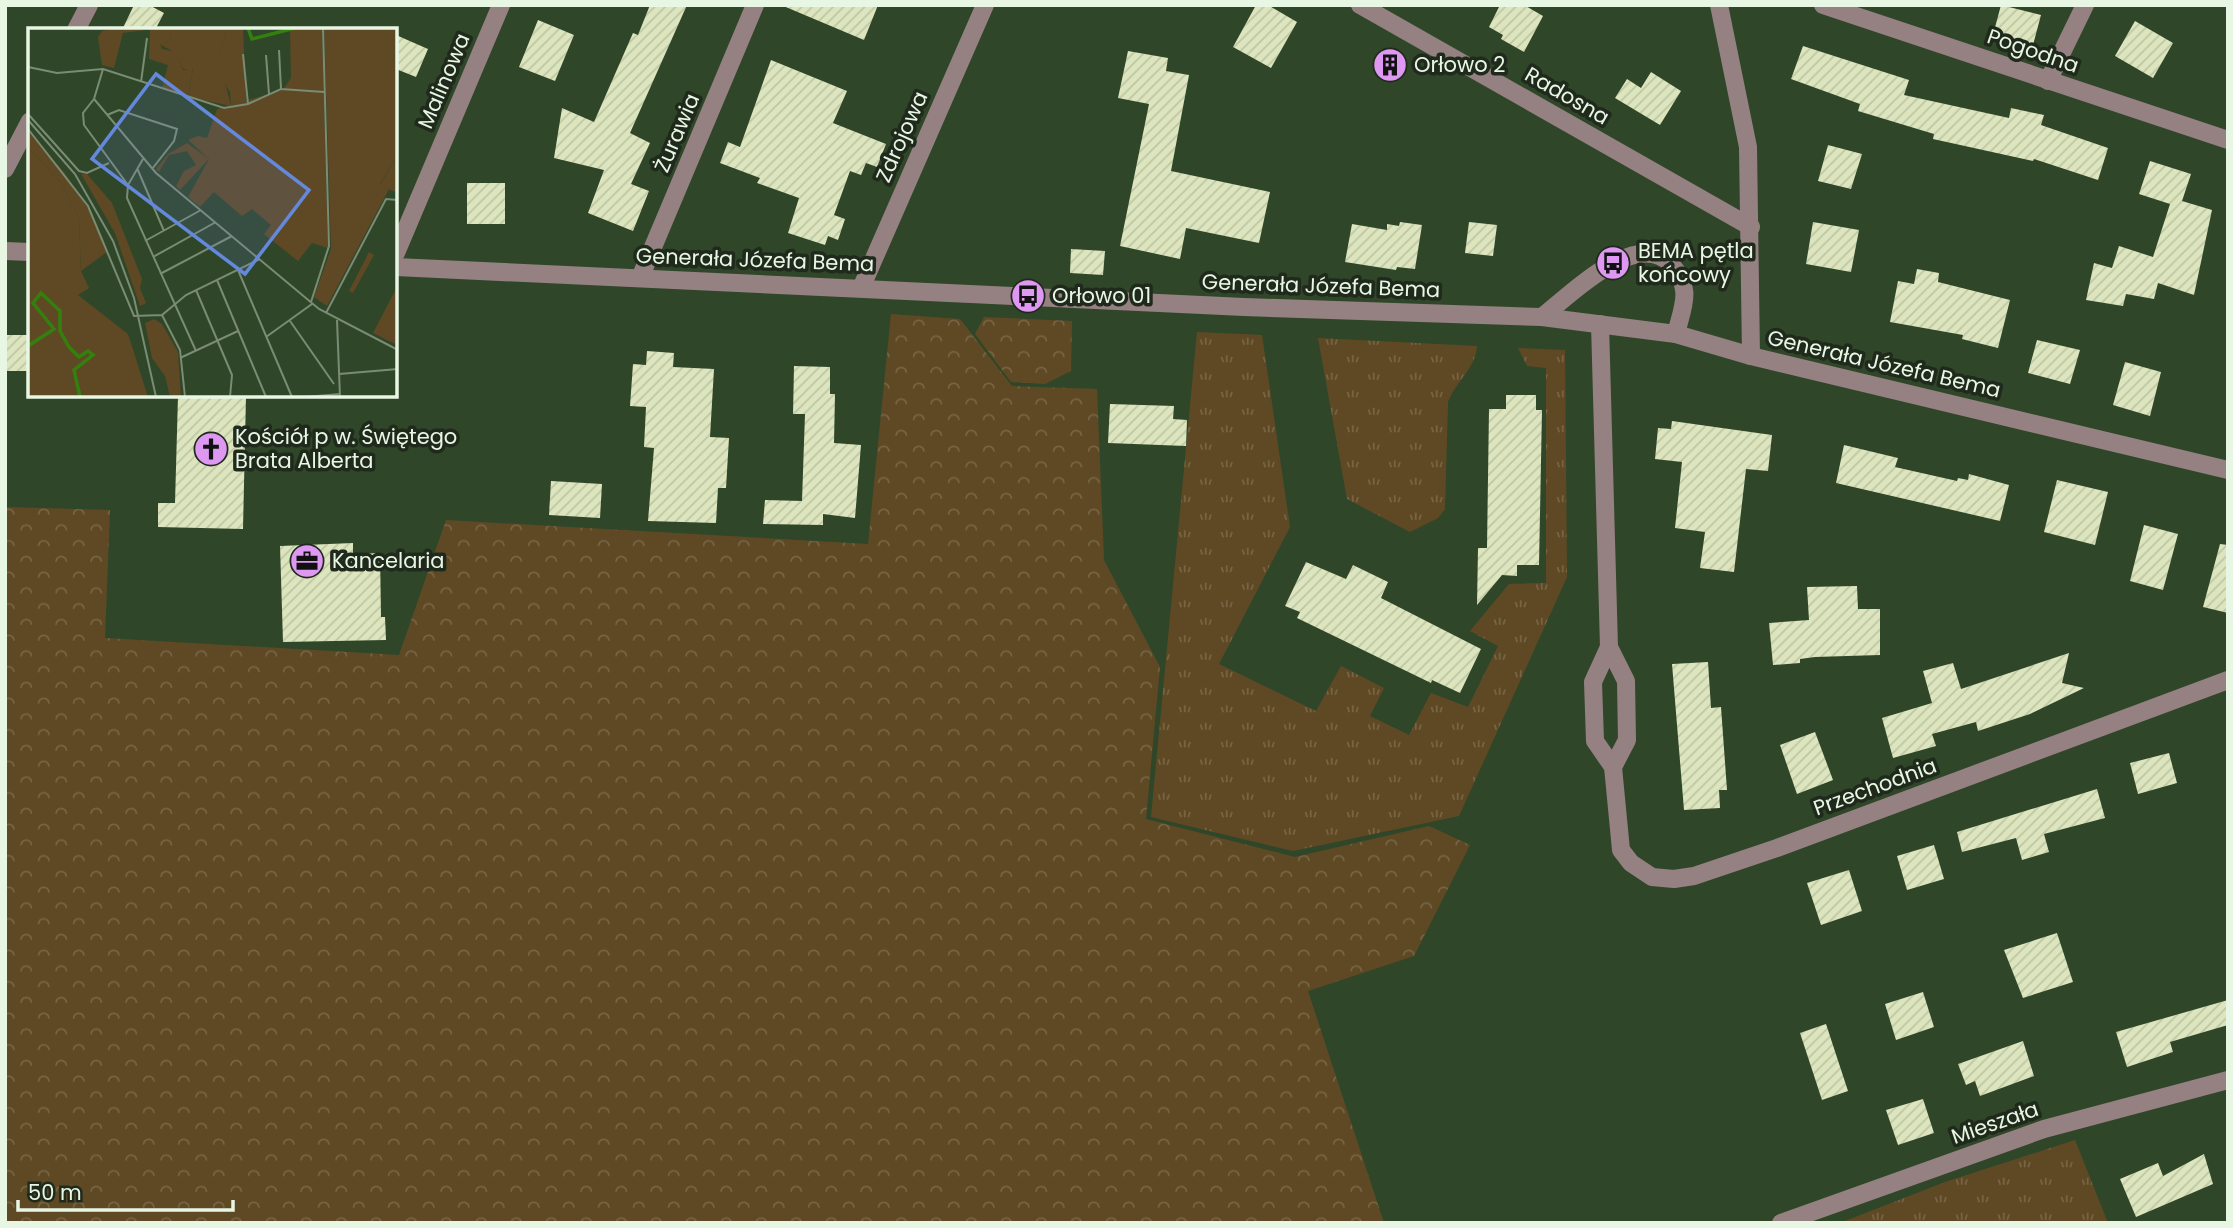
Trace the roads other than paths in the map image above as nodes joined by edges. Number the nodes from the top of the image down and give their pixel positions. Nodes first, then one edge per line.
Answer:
1 (89, 5) edge
2 (501, 5) edge
3 (755, 5) edge
4 (985, 5) edge
5 (1360, 5) edge
6 (1823, 5) edge
7 (2085, 5) edge
8 (1723, 6) edge
9 (77, 28) edge
10 (2048, 81) junction
11 (28, 125) edge
12 (2228, 139) edge
13 (5, 169) edge
14 (1751, 227) junction
15 (5, 251) edge
16 (397, 251) edge
17 (28, 252) edge
18 (397, 267) edge
19 (640, 278) junction
20 (862, 286) junction
21 (1542, 317) junction
22 (1600, 324) junction
23 (1676, 334) junction
24 (1751, 356) junction
25 (2228, 470) edge
26 (1609, 647) junction
27 (2228, 680) edge
28 (1613, 767) junction
29 (2228, 1080) edge
30 (1781, 1223) edge

1 - 9 street
2 - 16 street, Malinowa
3 - 19 street, Żurawia
4 - 20 street, Zdrojowa
5 - 14 street, Radosna
6 - 10 street, Pogodna
7 - 10 street
8 - 14 street
10 - 12 street, Pogodna
11 - 13 street
14 - 24 street
15 - 17 street
18 - 19 street, Generała Józefa Bema
19 - 20 street, Generała Józefa Bema
20 - 21 street, Generała Józefa Bema
21 - 22 street, Generała Józefa Bema
21 - 23 street
22 - 23 street, Generała Józefa Bema
22 - 26 street, Przechodnia
23 - 24 street, Generała Józefa Bema
24 - 25 street, Generała Józefa Bema
26 - 28 street, Przechodnia
26 - 28 street, Przechodnia
27 - 28 street, Przechodnia
29 - 30 street, Mieszała

